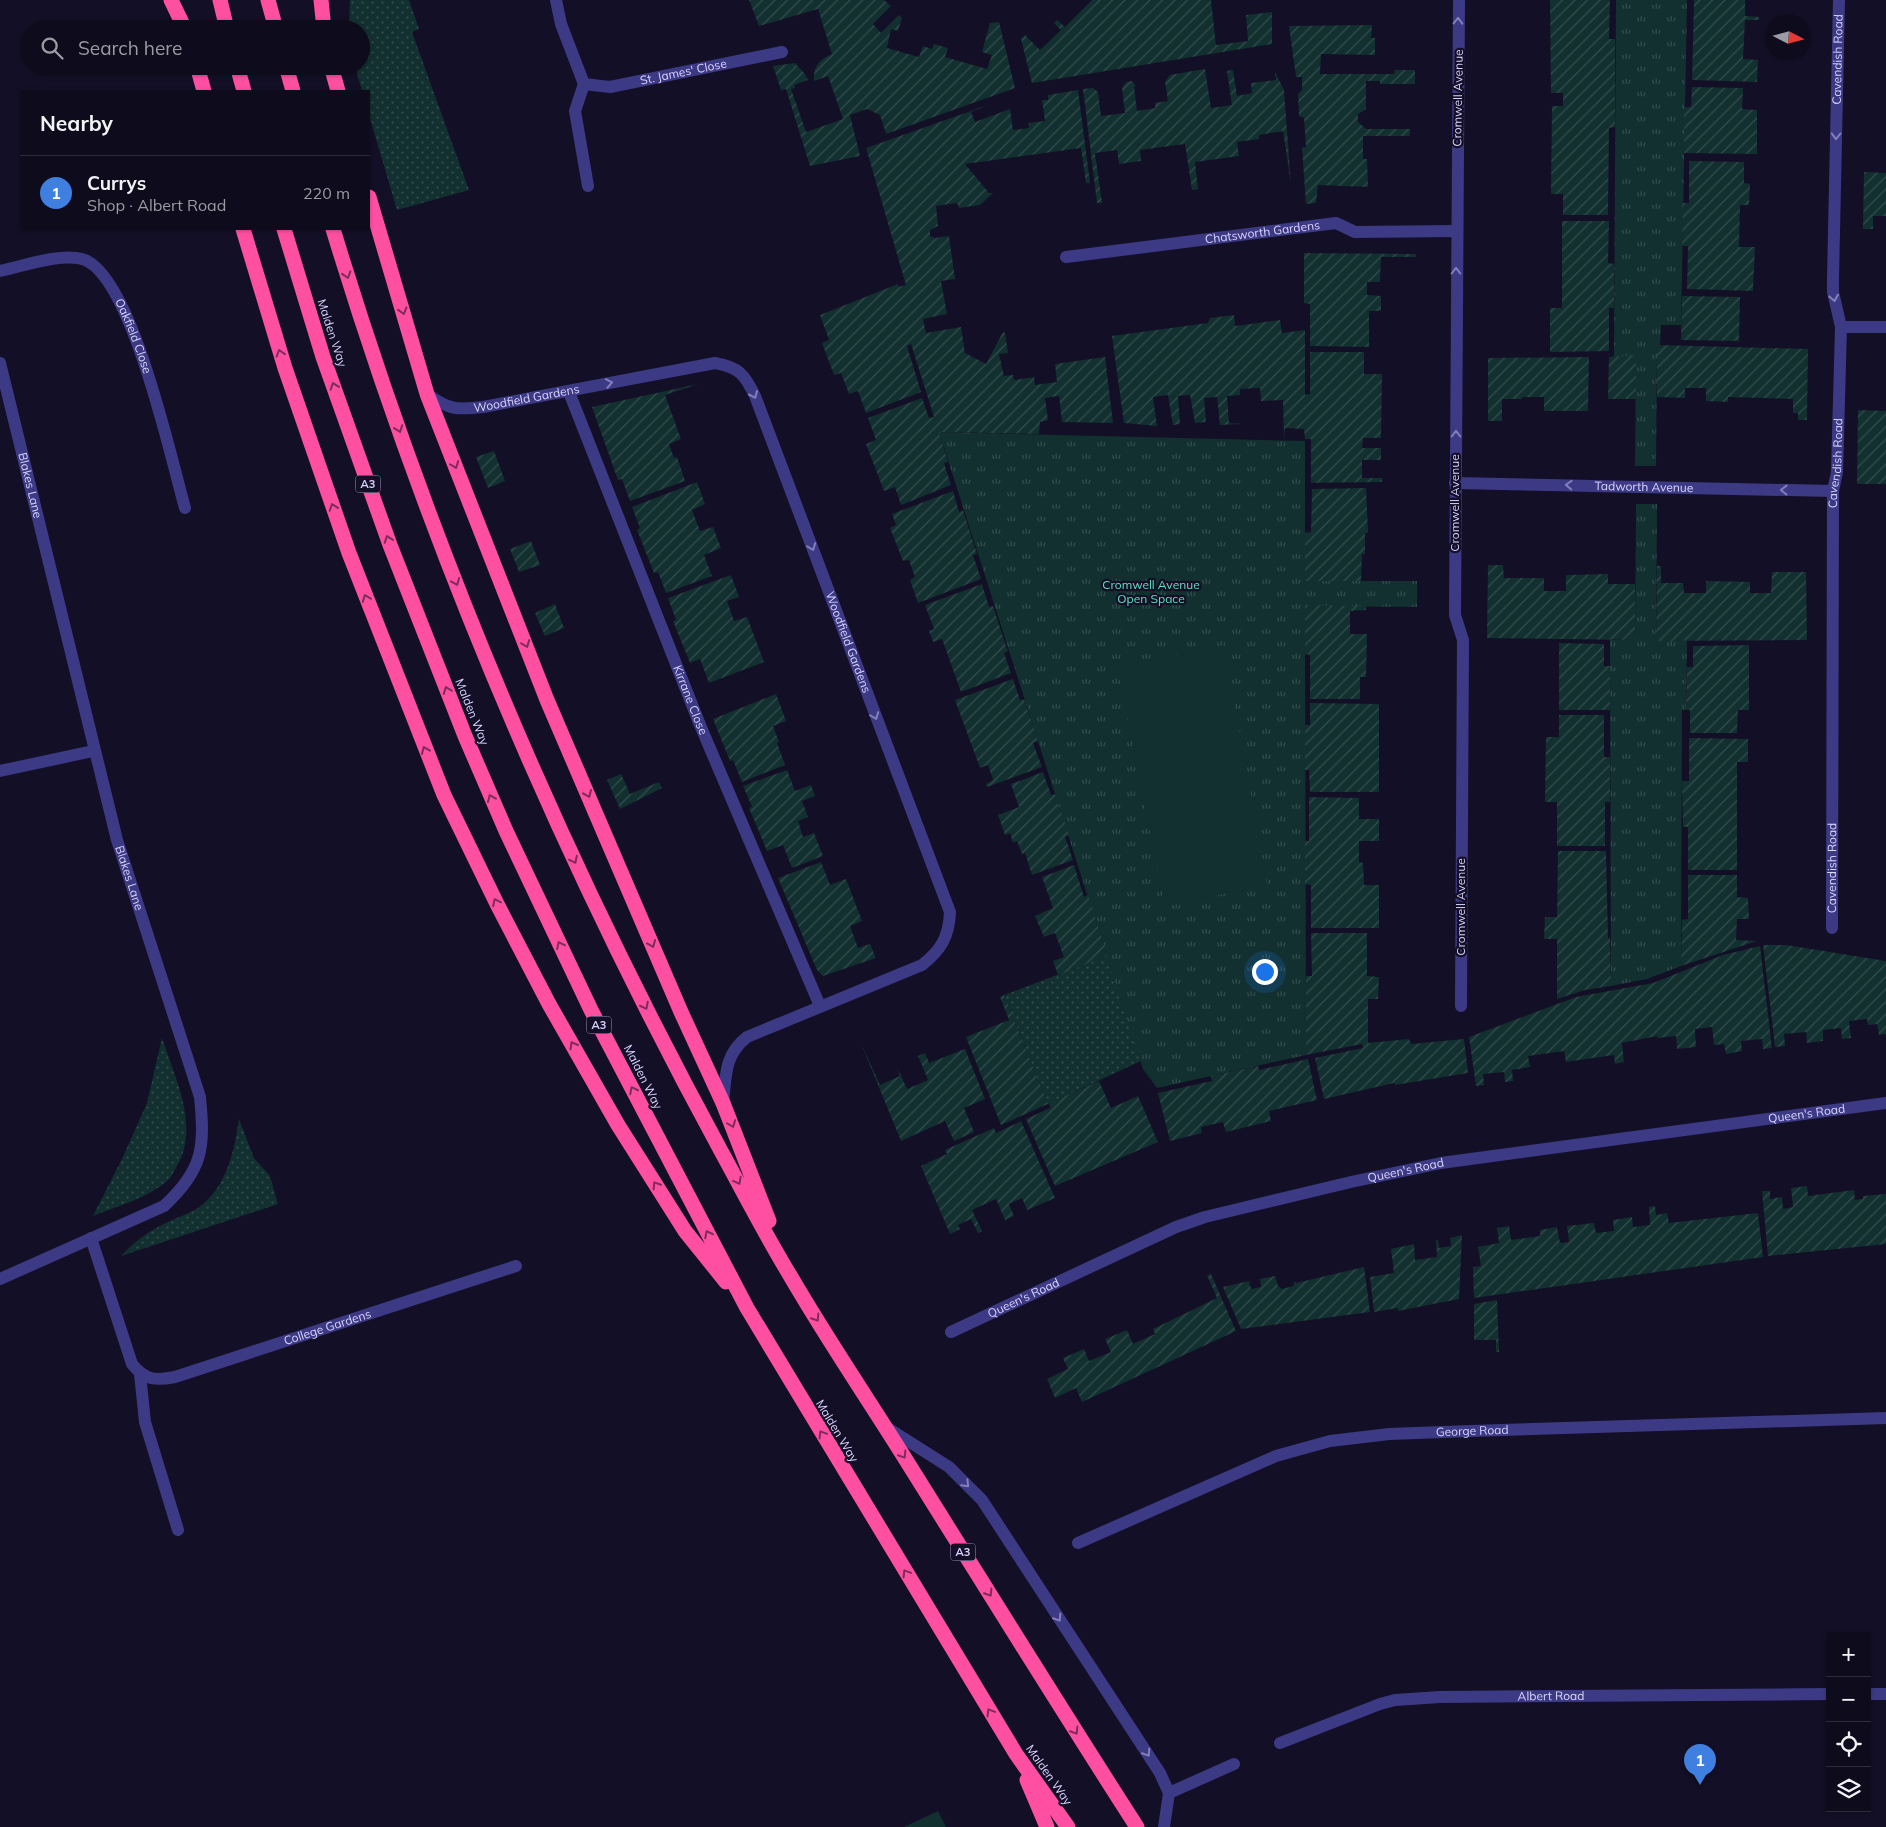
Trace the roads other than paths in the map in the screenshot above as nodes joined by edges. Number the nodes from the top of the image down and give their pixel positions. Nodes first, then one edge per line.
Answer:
1 (171, 0) edge
2 (220, 0) edge
3 (268, 0) edge
4 (320, 0) edge
5 (556, 0) edge
6 (1459, 0) edge
7 (1839, 0) edge
8 (181, 20) edge
9 (225, 20) edge
10 (274, 20) edge
11 (323, 20) edge
12 (782, 52) dead end
13 (200, 75) edge
14 (240, 75) edge
15 (289, 75) edge
16 (334, 75) edge
17 (584, 84) junction
18 (204, 90) edge
19 (244, 90) edge
20 (293, 90) edge
21 (338, 90) edge
22 (588, 186) dead end
23 (370, 200) edge
24 (243, 230) edge
25 (284, 230) edge
26 (333, 230) edge
27 (1456, 231) junction
28 (1066, 257) dead end
29 (0, 271) edge
30 (1840, 327) junction
31 (1886, 327) edge
32 (0, 363) edge
33 (569, 392) junction
34 (427, 394) junction
35 (1455, 483) junction
36 (1832, 491) junction
37 (185, 508) dead end
38 (93, 751) junction
39 (0, 771) edge
40 (1832, 928) dead end
41 (820, 1006) junction
42 (1461, 1006) dead end
43 (723, 1103) junction
44 (1886, 1103) edge
45 (91, 1238) junction
46 (516, 1266) dead end
47 (790, 1276) junction
48 (0, 1279) edge
49 (747, 1308) junction
50 (951, 1332) dead end
51 (140, 1374) junction
52 (1886, 1418) edge
53 (884, 1425) junction
54 (178, 1530) dead end
55 (1078, 1543) dead end
56 (1826, 1694) edge
57 (1871, 1694) edge
58 (1886, 1694) edge
59 (1280, 1743) dead end
60 (1016, 1754) junction
61 (1234, 1764) dead end
62 (1169, 1793) junction
63 (1047, 1827) edge
64 (1068, 1827) edge
65 (1137, 1827) edge
66 (1164, 1827) edge

1 - 8 highway
2 - 9 highway
3 - 10 highway
4 - 11 highway
5 - 17 street
27 -> 6 street, Cromwell Avenue
7 -> 30 street, Cavendish Road
12 - 17 street, St. James' Close
13 - 18 highway
14 - 19 highway
15 - 20 highway
16 - 21 highway
17 - 22 street
23 -> 34 highway
49 -> 24 highway
49 -> 25 highway, Malden Way / A3
26 -> 47 highway, A3
27 - 28 street, Chatsworth Gardens
35 -> 27 street, Cromwell Avenue
29 - 37 street, Oakfield Close
30 - 31 street
30 - 36 street, Cavendish Road
32 - 38 street, Blakes Lane
33 - 34 street, Woodfield Gardens
33 - 41 street, Kirrane Close
33 -> 41 street, Woodfield Gardens
34 -> 43 highway
36 -> 35 street, Tadworth Avenue
35 - 42 street, Cromwell Avenue
36 - 40 street, Cavendish Road
38 - 39 street
38 - 45 street, Blakes Lane
41 - 43 street, Woodfield Gardens
43 -> 47 highway
44 - 50 street, Queen's Road
45 - 48 street, Blakes Lane
45 - 51 street
46 - 51 street, College Gardens
47 -> 53 highway, A3
60 -> 49 highway, Malden Way / A3
51 - 54 street
52 - 55 street, George Road
53 -> 62 street
53 -> 65 highway, A3
56 - 59 street, Albert Road
57 - 58 street
60 - 63 highway, A3
60 - 64 highway, Malden Way / A3
61 - 62 street
62 - 66 street

